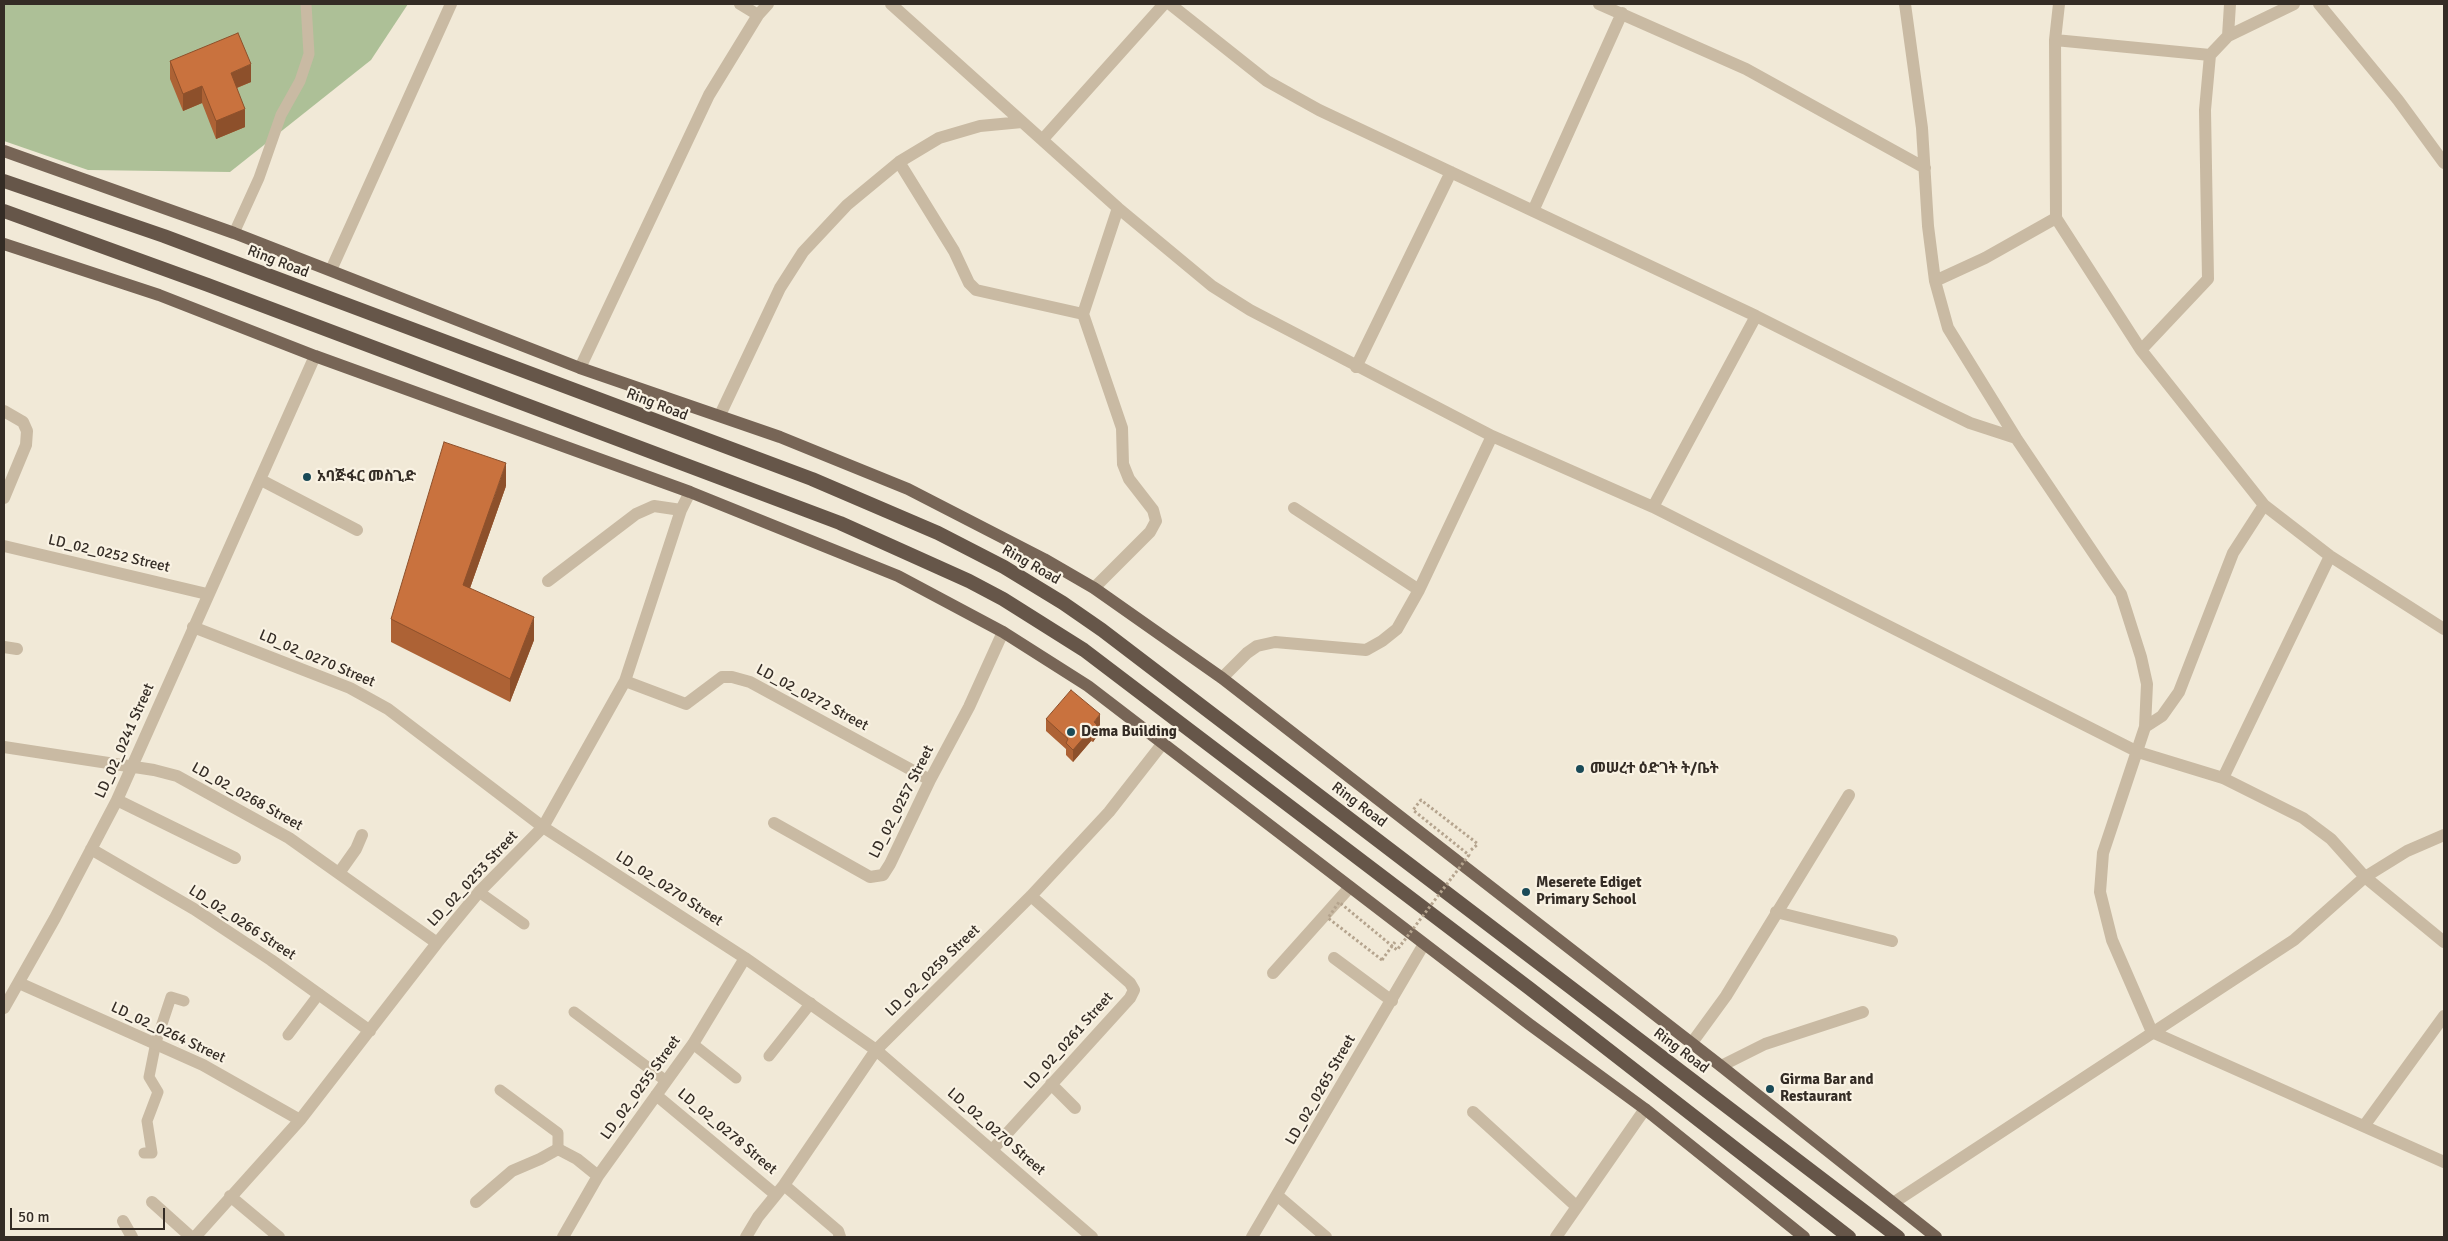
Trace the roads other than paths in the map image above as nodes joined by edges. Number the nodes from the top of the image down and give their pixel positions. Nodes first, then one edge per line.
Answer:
1 (306, 4) edge
2 (450, 4) edge
3 (740, 4) edge
4 (768, 4) edge
5 (891, 4) edge
6 (1164, 4) edge
7 (1170, 4) edge
8 (1599, 4) edge
9 (1905, 4) edge
10 (2059, 4) edge
11 (2230, 4) edge
12 (2294, 4) edge
13 (2319, 4) edge
14 (1622, 13) junction
15 (758, 15) junction
16 (2228, 36) junction
17 (2055, 40) junction
18 (2210, 55) junction
19 (1022, 122) junction
20 (1043, 140) junction
21 (4, 151) edge
22 (899, 162) junction
23 (2444, 163) edge
24 (1925, 168) junction
25 (1451, 172) junction
26 (4, 181) edge
27 (1118, 208) junction
28 (4, 211) edge
29 (1532, 211) junction
30 (2056, 218) junction
31 (234, 234) junction
32 (4, 244) edge
33 (331, 270) junction
34 (1935, 281) junction
35 (1083, 314) junction
36 (1756, 316) junction
37 (2141, 350) junction
38 (315, 356) junction
39 (1356, 367) junction
40 (580, 368) junction
41 (4, 411) edge
42 (720, 416) junction
43 (1492, 436) junction
44 (2016, 438) junction
45 (261, 480) junction
46 (690, 492) junction
47 (4, 498) edge
48 (2264, 505) junction
49 (1653, 507) junction
50 (1294, 508) dead end
51 (681, 510) junction
52 (357, 530) dead end
53 (4, 546) edge
54 (2330, 556) junction
55 (548, 581) dead end
56 (1094, 588) junction
57 (1419, 590) junction
58 (207, 594) junction
59 (193, 626) junction
60 (2444, 629) edge
61 (1003, 632) junction
62 (4, 647) edge
63 (17, 649) dead end
64 (1222, 678) junction
65 (625, 681) junction
66 (2145, 727) junction
67 (1163, 743) junction
68 (4, 747) edge
69 (2138, 752) junction
70 (132, 767) junction
71 (2223, 778) junction
72 (930, 780) junction
73 (1849, 795) dead end
74 (117, 800) junction
75 (774, 823) dead end
76 (544, 827) junction
77 (362, 835) dead end
78 (2444, 835) edge
79 (91, 849) junction
80 (235, 858) dead end
81 (339, 873) junction
82 (2365, 877) junction
83 (1350, 887) junction
84 (480, 892) junction
85 (1032, 896) junction
86 (1776, 912) junction
87 (524, 924) dead end
88 (1892, 941) dead end
89 (2444, 942) edge
90 (436, 943) junction
91 (1424, 944) junction
92 (745, 958) junction
93 (1334, 958) dead end
94 (1273, 973) dead end
95 (19, 983) junction
96 (319, 994) junction
97 (184, 1001) dead end
98 (1392, 1001) junction
99 (812, 1003) junction
100 (4, 1008) edge
101 (574, 1012) dead end
102 (1863, 1012) dead end
103 (2444, 1016) edge
104 (370, 1031) junction
105 (2152, 1032) junction
106 (288, 1036) dead end
107 (156, 1042) junction
108 (693, 1044) junction
109 (1691, 1044) junction
110 (876, 1050) junction
111 (770, 1056) dead end
112 (1721, 1066) junction
113 (736, 1078) dead end
114 (666, 1081) junction
115 (1052, 1084) junction
116 (500, 1090) dead end
117 (656, 1095) junction
118 (1075, 1108) dead end
119 (1645, 1109) junction
120 (1473, 1112) dead end
121 (300, 1120) junction
122 (2364, 1126) junction
123 (558, 1149) junction
124 (992, 1150) junction
125 (144, 1153) dead end
126 (2444, 1162) edge
127 (598, 1176) junction
128 (780, 1190) junction
129 (230, 1196) junction
130 (1278, 1196) junction
131 (152, 1202) dead end
132 (476, 1202) dead end
133 (1892, 1203) junction
134 (1576, 1206) junction
135 (123, 1221) dead end
136 (568, 1235) edge
137 (132, 1237) edge
138 (193, 1237) edge
139 (279, 1237) edge
140 (746, 1237) edge
141 (840, 1237) edge
142 (1092, 1237) edge
143 (1252, 1237) edge
144 (1326, 1237) edge
145 (1556, 1237) edge
146 (1804, 1237) edge
147 (1849, 1237) edge
148 (1898, 1237) edge
149 (1936, 1237) edge

1 - 31 lane
2 - 33 street
3 - 15 street
4 - 15 street
5 - 19 street
6 - 20 street
7 - 25 street
8 - 14 street
9 - 24 street
10 - 17 street
11 - 16 street
12 - 16 street
13 - 23 street
14 - 24 street
14 - 29 street
15 - 40 street
16 - 18 street
17 - 18 street
17 - 30 street
18 - 37 street
19 - 20 street
19 - 22 street
20 - 27 street
21 - 31 main road
22 - 35 street
22 - 42 street
24 - 34 street
25 - 29 street
25 - 39 street
26 - 148 highway, Ring Road
27 - 35 street
27 - 39 street
28 - 147 highway
29 - 36 street
30 - 34 street
30 - 37 street
31 - 33 main road
32 - 38 main road
33 - 40 main road
34 - 44 street
35 - 56 street
36 - 44 street
36 - 49 street
37 - 48 street
38 - 45 street, LD_02_0241 Street
38 - 46 main road
39 - 43 street
40 - 42 main road
41 - 47 street
42 - 56 main road
43 - 49 street
43 - 57 street
44 - 66 street
45 - 52 street
45 - 58 street, LD_02_0241 Street
46 - 51 street, LD_02_0253 Street
46 - 61 main road
48 - 54 street
48 - 66 street
49 - 69 street
50 - 57 street
51 - 55 street
51 - 65 street, LD_02_0253 Street
53 - 58 street, LD_02_0252 Street
54 - 60 street
54 - 71 street
56 - 64 main road
57 - 64 street
58 - 59 street, LD_02_0241 Street
59 - 70 street, LD_02_0241 Street
59 - 76 street, LD_02_0270 Street
61 - 67 main road
61 - 72 street, LD_02_0257 Street
62 - 63 street
64 - 109 main road
65 - 72 street, LD_02_0272 Street
65 - 76 street, LD_02_0253 Street
66 - 69 street
67 - 83 main road
67 - 85 street, LD_02_0259 Street
68 - 70 street, LD_02_0268 Street
69 - 71 street
69 - 105 street
70 - 74 street, LD_02_0241 Street
70 - 81 street, LD_02_0268 Street
71 - 82 street
72 - 75 street, LD_02_0257 Street
73 - 86 street
74 - 79 street, LD_02_0241 Street
74 - 80 street
76 - 84 street, LD_02_0253 Street
76 - 92 street, LD_02_0270 Street
77 - 81 street
78 - 82 street
79 - 95 street, LD_02_0241 Street
79 - 96 street, LD_02_0266 Street
81 - 90 street, LD_02_0268 Street
82 - 89 street
82 - 105 street
83 - 91 main road
83 - 94 street
84 - 87 lane
84 - 90 street, LD_02_0253 Street
85 - 110 street, LD_02_0259 Street
85 - 115 street, LD_02_0261 Street
86 - 88 street
86 - 109 street
90 - 104 street, LD_02_0253 Street
91 - 98 street, LD_02_0265 Street
91 - 119 main road
92 - 99 street, LD_02_0270 Street
92 - 108 street, LD_02_0255 Street
93 - 98 street
95 - 100 street, LD_02_0241 Street
95 - 107 street, LD_02_0264 Street
96 - 104 street, LD_02_0266 Street
96 - 106 lane
97 - 107 lane
98 - 130 street, LD_02_0265 Street
99 - 110 street, LD_02_0270 Street
99 - 111 lane
101 - 114 lane
102 - 112 street
103 - 122 street
104 - 121 street, LD_02_0253 Street
105 - 122 street
105 - 133 street
107 - 121 street, LD_02_0264 Street
107 - 125 lane
108 - 113 lane
108 - 114 street, LD_02_0255 Street
109 - 112 main road
110 - 124 street, LD_02_0270 Street
110 - 128 street, LD_02_0259 Street
112 - 133 main road
114 - 117 street, LD_02_0255 Street
115 - 118 street
115 - 124 street, LD_02_0261 Street
116 - 123 lane
117 - 127 street, LD_02_0255 Street
117 - 128 street, LD_02_0278 Street
119 - 134 street
119 - 146 main road
120 - 134 street
121 - 129 street, LD_02_0253 Street
122 - 126 street
123 - 127 street
123 - 132 street
124 - 142 street, LD_02_0270 Street
127 - 136 street, LD_02_0255 Street
128 - 140 street, LD_02_0259 Street
128 - 141 street, LD_02_0278 Street
129 - 138 street, LD_02_0253 Street
129 - 139 street
130 - 143 street, LD_02_0265 Street
130 - 144 street
131 - 138 street, LD_02_0253 Street
133 - 149 main road
134 - 145 street
135 - 137 street

